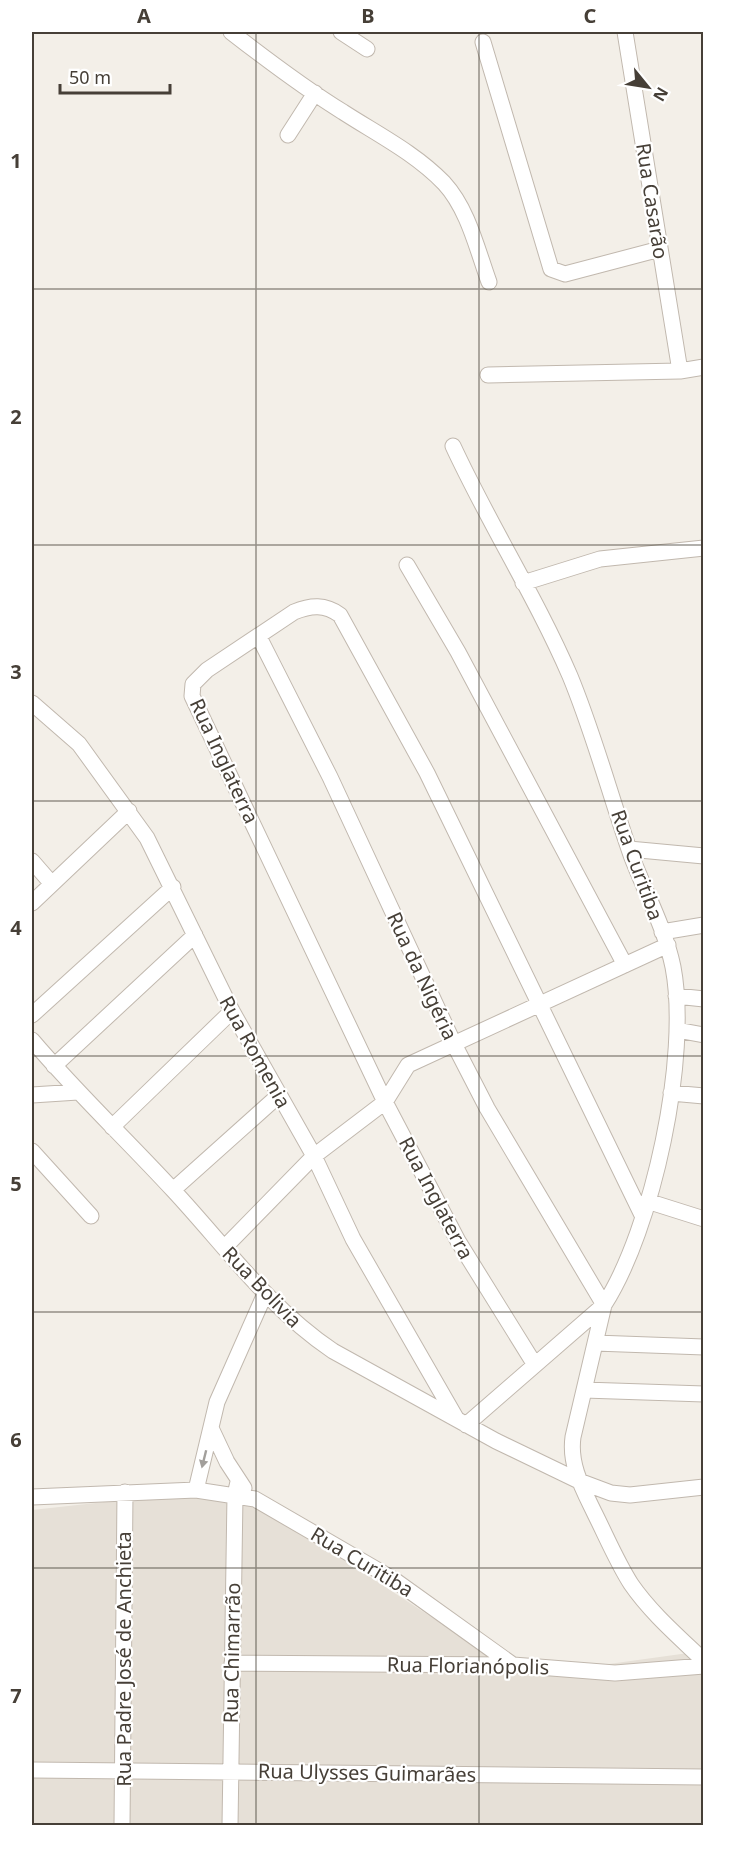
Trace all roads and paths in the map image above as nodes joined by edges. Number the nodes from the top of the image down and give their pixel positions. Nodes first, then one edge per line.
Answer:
1 (231, 32) edge
2 (341, 32) edge
3 (625, 32) edge
4 (483, 42) dead end
5 (367, 49) dead end
6 (315, 93) junction
7 (288, 135) dead end
8 (660, 249) junction
9 (489, 282) dead end
10 (704, 367) edge
11 (680, 371) junction
12 (488, 375) dead end
13 (453, 446) dead end
14 (704, 548) edge
15 (407, 565) dead end
16 (523, 583) junction
17 (259, 637) junction
18 (32, 703) edge
19 (129, 811) junction
20 (629, 849) junction
21 (704, 855) edge
22 (32, 861) edge
23 (52, 884) junction
24 (173, 887) junction
25 (32, 903) edge
26 (704, 925) edge
27 (195, 935) junction
28 (665, 939) junction
29 (625, 965) junction
30 (676, 996) junction
31 (704, 999) edge
32 (540, 1004) junction
33 (232, 1011) junction
34 (32, 1015) edge
35 (677, 1030) junction
36 (704, 1035) edge
37 (32, 1040) edge
38 (454, 1044) junction
39 (54, 1066) junction
40 (78, 1092) junction
41 (671, 1093) junction
42 (32, 1095) edge
43 (278, 1096) junction
44 (704, 1096) edge
45 (385, 1102) junction
46 (112, 1127) junction
47 (32, 1151) edge
48 (315, 1156) junction
49 (173, 1190) junction
50 (647, 1201) junction
51 (91, 1216) dead end
52 (643, 1217) junction
53 (704, 1219) edge
54 (224, 1248) junction
55 (264, 1296) junction
56 (604, 1305) junction
57 (595, 1343) junction
58 (704, 1347) edge
59 (535, 1365) junction
60 (584, 1390) junction
61 (704, 1394) edge
62 (461, 1422) junction
63 (211, 1428) junction
64 (579, 1481) junction
65 (704, 1487) edge
66 (237, 1488) junction
67 (196, 1490) junction
68 (125, 1492) junction
69 (32, 1497) edge
70 (704, 1661) edge
71 (232, 1663) junction
72 (513, 1665) junction
73 (704, 1666) edge
74 (32, 1770) edge
75 (123, 1772) junction
76 (231, 1772) junction
77 (704, 1777) edge
78 (122, 1826) edge
79 (230, 1826) edge

1 - 6 street
2 - 5 street
3 - 8 street, Rua Casarão
4 - 8 street
6 - 7 street
6 - 9 street
8 - 11 street, Rua Casarão
10 - 11 street
11 - 12 street
13 - 16 street, Rua Curitiba
14 - 16 street
15 - 29 street
16 - 20 street, Rua Curitiba
17 - 32 street, Rua Inglaterra
17 - 38 street, Rua da Nigéria
17 - 45 street, Rua Inglaterra
18 - 19 street, Rua Romenia
19 - 23 street
19 - 24 street, Rua Romenia
20 - 21 street
20 - 28 street, Rua Curitiba
22 - 23 street
23 - 25 street
24 - 27 street, Rua Romenia
24 - 34 street
26 - 28 street
27 - 33 street, Rua Romenia
27 - 39 street
28 - 29 street
28 - 30 street, Rua Curitiba
29 - 32 street
30 - 31 street
30 - 35 street, Rua Curitiba
32 - 38 street
32 - 52 street, Rua Inglaterra
33 - 43 street, Rua Romenia
33 - 46 street
35 - 36 street
35 - 41 street, Rua Curitiba
37 - 39 street, Rua Bolivia
38 - 45 street
38 - 56 street, Rua da Nigéria
39 - 40 street, Rua Bolivia
40 - 42 street
40 - 46 street, Rua Bolivia
41 - 44 street
41 - 50 street, Rua Curitiba
43 - 48 street, Rua Romenia
43 - 49 street
45 - 48 street
45 - 59 street, Rua Inglaterra
46 - 49 street, Rua Bolivia
47 - 51 street
48 - 54 street
48 - 62 street, Rua Romenia
49 - 54 street, Rua Bolivia
50 - 52 street, Rua Curitiba
50 - 53 street
52 - 56 street, Rua Curitiba
54 - 55 street, Rua Bolivia
55 - 62 street, Rua Bolivia
55 - 63 street
56 - 57 street
56 - 59 street
57 - 58 street
57 - 60 street
59 - 62 street
60 - 61 street
60 - 64 street
62 - 64 street, Rua Bolivia
63 - 66 street
63 -> 67 street
64 - 65 street, Rua Bolivia
64 - 70 street
66 - 67 street
66 - 71 street, Rua Chimarrão
66 - 72 street, Rua Curitiba
67 - 68 street
68 - 69 street
68 - 75 street, Rua Padre José de Anchieta
71 - 72 street, Rua Florianópolis
71 - 76 street, Rua Chimarrão
72 - 73 street, Rua Florianópolis
74 - 75 street, Rua Ulysses Guimarães
75 - 76 street, Rua Ulysses Guimarães
75 - 78 street, Rua Padre José de Anchieta
76 - 77 street, Rua Ulysses Guimarães
76 - 79 street, Rua Chimarrão

